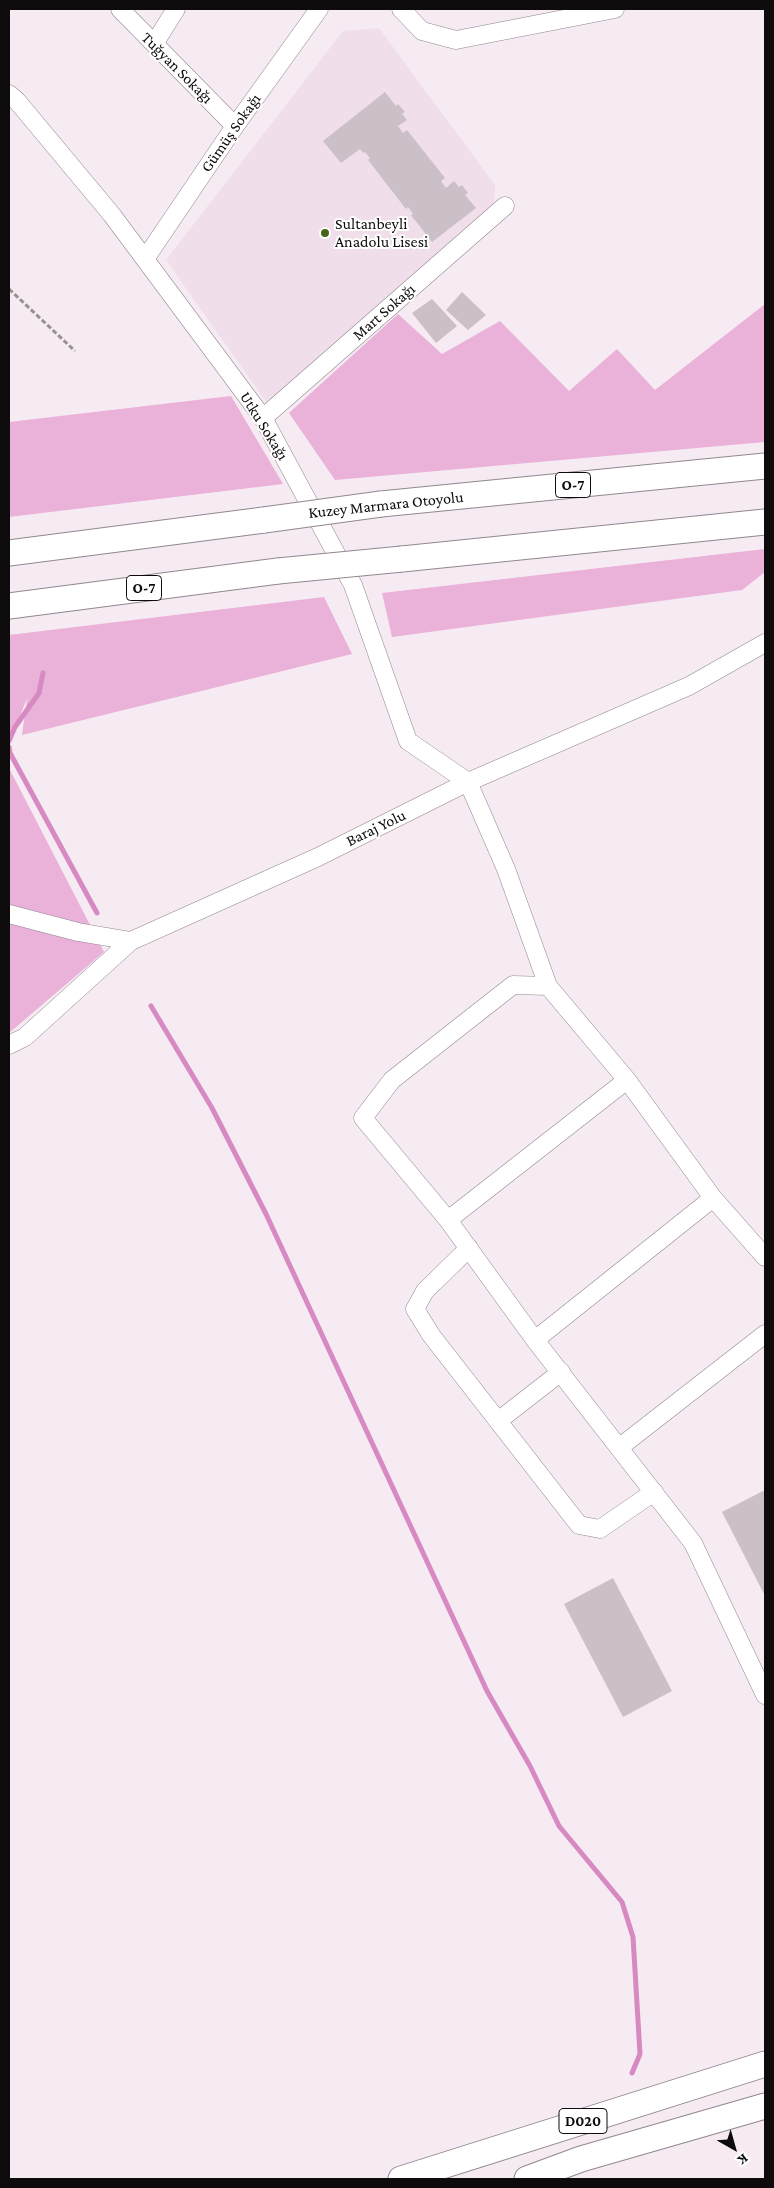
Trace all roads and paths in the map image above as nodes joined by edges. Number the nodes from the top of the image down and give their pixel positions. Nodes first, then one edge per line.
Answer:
1 (120, 9) edge
2 (176, 9) edge
3 (319, 9) edge
4 (401, 9) edge
5 (615, 9) edge
6 (154, 44) junction
7 (9, 94) edge
8 (235, 126) junction
9 (505, 206) dead end
10 (145, 259) junction
11 (9, 289) edge
12 (75, 352) dead end
13 (263, 418) junction
14 (765, 466) edge
15 (765, 522) edge
16 (9, 553) edge
17 (9, 606) edge
18 (765, 643) edge
19 (468, 782) junction
20 (9, 914) edge
21 (131, 941) junction
22 (548, 986) junction
23 (9, 1045) edge
24 (627, 1080) junction
25 (713, 1198) junction
26 (448, 1220) junction
27 (469, 1248) junction
28 (765, 1257) edge
29 (765, 1334) edge
30 (535, 1340) junction
31 (561, 1372) junction
32 (498, 1421) junction
33 (620, 1447) junction
34 (654, 1492) junction
35 (765, 1695) edge
36 (765, 2064) edge
37 (765, 2106) edge
38 (400, 2179) edge
39 (527, 2179) edge

1 - 6 street, Tuğyan Sokağı
2 - 6 street
3 - 8 street, Gümüş Sokağı
4 - 5 street
6 - 8 street, Tuğyan Sokağı
7 - 10 street, Utku Sokağı
8 - 10 street, Gümüş Sokağı
9 - 13 street, Mart Sokağı
10 - 13 street, Utku Sokağı
11 - 12 path
13 - 19 street, Utku Sokağı
14 - 16 highway, Kuzey Marmara Otoyolu / O-7, bridge
15 - 17 highway, O-7, bridge
18 - 19 street, Baraj Yolu
19 - 21 street, Baraj Yolu
19 - 22 street
20 - 21 street
21 - 23 street, Baraj Yolu
22 - 24 street
22 - 26 street
24 - 25 street
24 - 26 street
25 - 28 street
25 - 30 street
26 - 27 street
27 - 30 street
27 - 32 street
29 - 33 street
30 - 31 street
31 - 32 street
31 - 33 street
32 - 34 street
33 - 34 street
34 - 35 street
36 - 38 highway, D020
37 - 39 highway, D020

